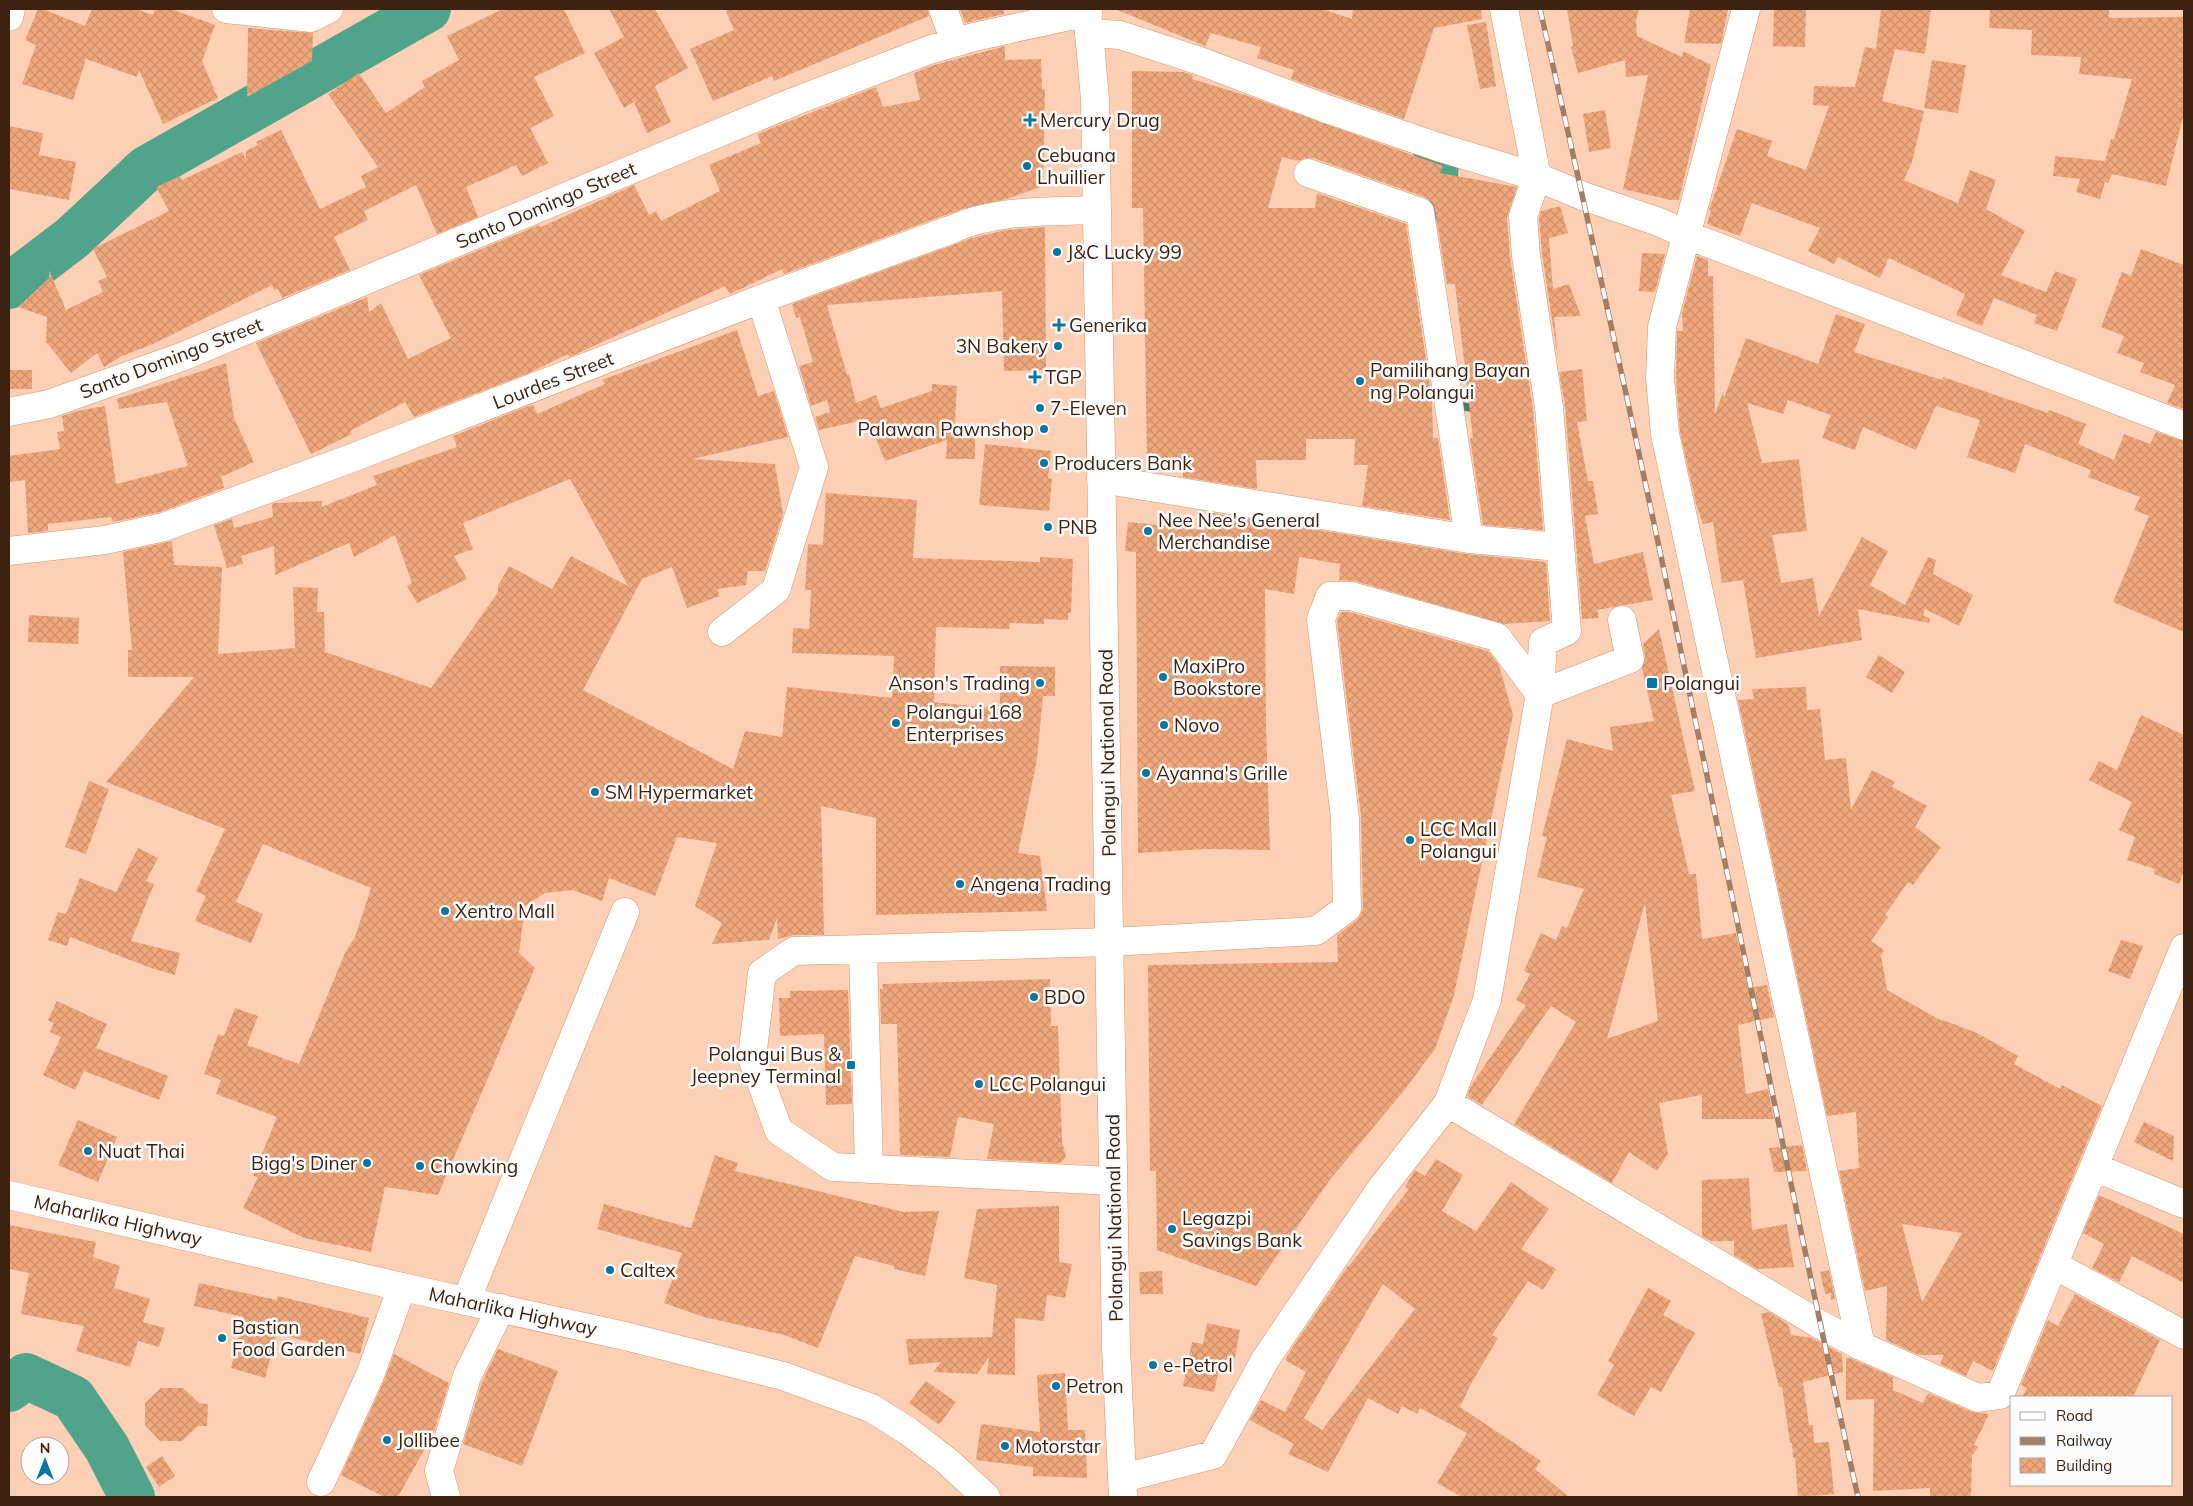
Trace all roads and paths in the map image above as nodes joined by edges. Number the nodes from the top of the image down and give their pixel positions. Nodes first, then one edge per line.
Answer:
1 (11, 9) edge
2 (226, 9) edge
3 (943, 9) edge
4 (1504, 9) edge
5 (1746, 9) edge
6 (320, 13) edge
7 (9, 17) edge
8 (1088, 18) edge
9 (955, 42) junction
10 (1308, 173) dead end
11 (1538, 177) junction
12 (1096, 210) junction
13 (1687, 235) junction
14 (761, 299) junction
15 (9, 412) edge
16 (2184, 426) edge
17 (1101, 479) junction
18 (1469, 539) junction
19 (1559, 547) junction
20 (9, 551) edge
21 (1622, 620) dead end
22 (722, 632) dead end
23 (1540, 694) junction
24 (626, 912) dead end
25 (1110, 942) junction
26 (2184, 948) edge
27 (863, 949) junction
28 (1448, 1103) junction
29 (2094, 1167) junction
30 (869, 1169) junction
31 (1113, 1181) junction
32 (9, 1195) edge
33 (2184, 1204) edge
34 (2054, 1265) junction
35 (402, 1287) junction
36 (466, 1301) junction
37 (501, 1308) junction
38 (2184, 1335) edge
39 (1861, 1346) junction
40 (321, 1482) dead end
41 (1123, 1487) edge
42 (446, 1497) edge
43 (986, 1497) edge

1 - 7 main road
2 - 6 main road
3 - 9 main road
4 - 11 main road
5 - 13 main road
8 - 9 main road, Santo Domingo Street
8 - 11 main road, Santo Domingo Street
8 - 12 main road, Polangui National Road
9 - 15 main road, Santo Domingo Street
10 - 18 main road
11 - 13 main road, Santo Domingo Street
11 - 19 main road
12 - 14 main road, Lourdes Street
12 - 17 main road, Polangui National Road
13 - 16 main road, Santo Domingo Street
13 - 39 main road
14 - 20 main road, Lourdes Street
14 - 22 main road
17 - 18 main road
17 - 25 main road, Polangui National Road
18 - 19 main road
19 - 23 main road
21 - 23 main road
23 - 25 main road
23 - 28 main road
24 - 36 main road
25 - 27 main road
25 - 31 main road, Polangui National Road
26 - 29 main road
27 - 30 main road
27 - 30 main road
28 - 39 main road
28 - 41 main road
29 - 33 main road
29 - 34 main road
30 - 31 main road
31 - 41 main road, Polangui National Road
32 - 35 main road, Maharlika Highway
34 - 38 main road
34 - 39 main road
35 - 36 main road, Maharlika Highway
35 - 40 main road
36 - 37 main road, Maharlika Highway
37 - 42 main road
37 - 43 main road, Maharlika Highway

